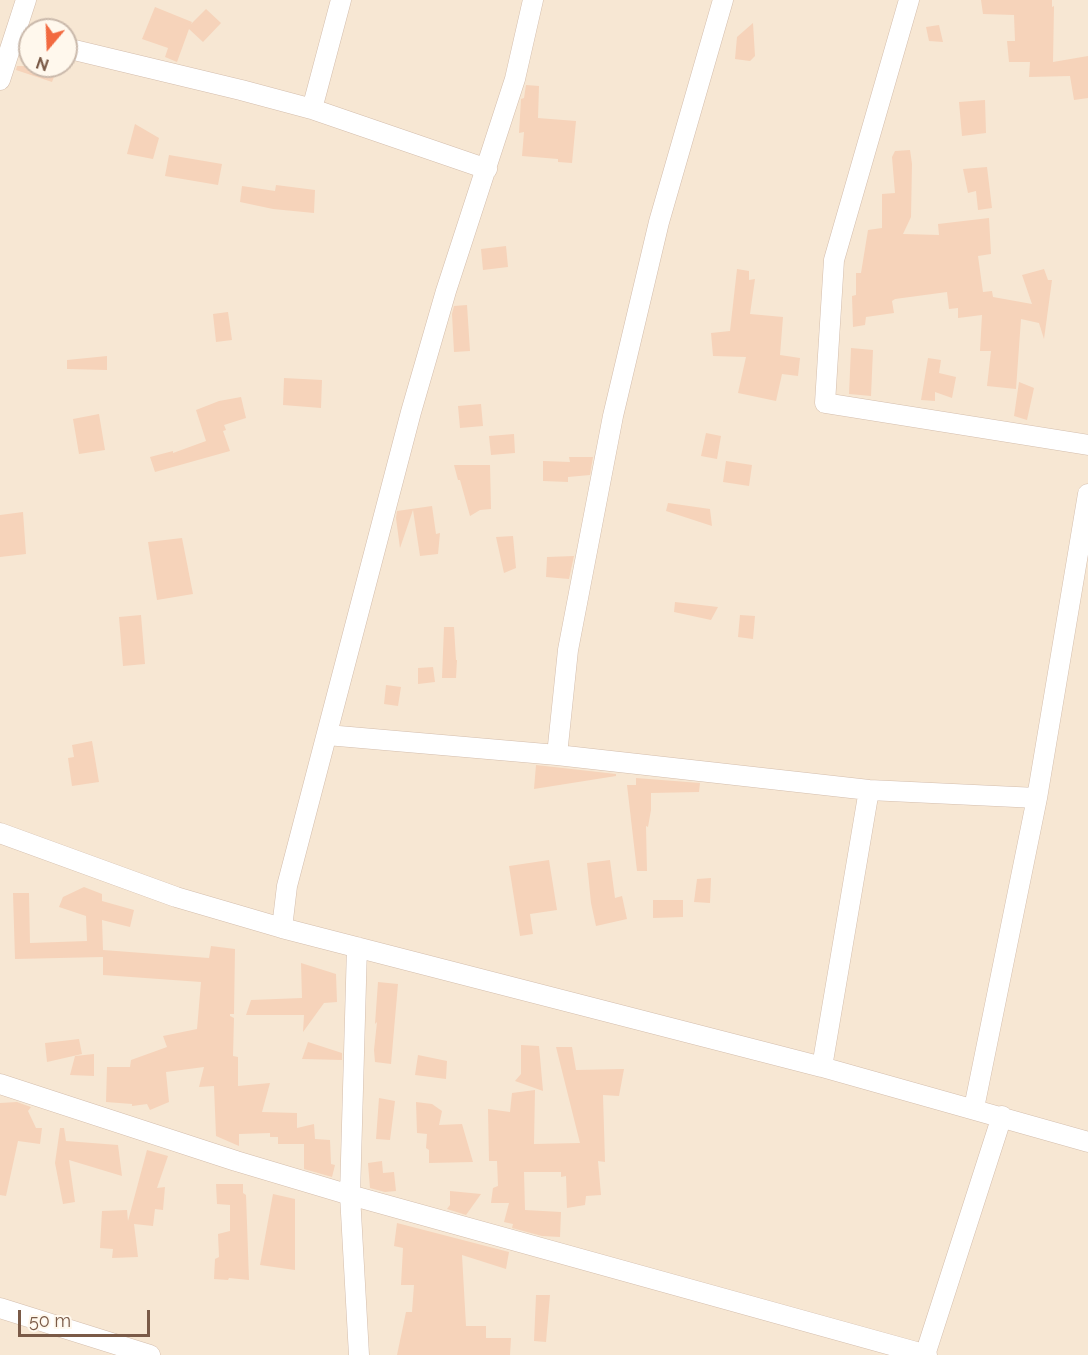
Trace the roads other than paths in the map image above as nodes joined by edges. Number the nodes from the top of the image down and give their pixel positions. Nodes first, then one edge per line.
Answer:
1 (26, 0) edge
2 (340, 0) edge
3 (533, 0) edge
4 (723, 0) edge
5 (909, 0) edge
6 (24, 18) edge
7 (18, 46) edge
8 (78, 51) edge
9 (0, 80) edge
10 (312, 109) junction
11 (487, 169) junction
12 (1088, 445) edge
13 (1088, 494) edge
14 (327, 735) junction
15 (557, 755) junction
16 (869, 790) junction
17 (1037, 798) junction
18 (0, 832) edge
19 (282, 928) junction
20 (357, 947) junction
21 (822, 1066) junction
22 (0, 1084) edge
23 (974, 1108) junction
24 (1002, 1116) junction
25 (1088, 1142) edge
26 (350, 1195) junction
27 (0, 1308) edge
28 (150, 1355) edge
29 (359, 1355) edge
30 (926, 1355) edge

1 - 6 street
2 - 10 street
3 - 11 street
4 - 15 street
5 - 12 street
7 - 9 street
8 - 10 street
10 - 11 street
11 - 14 street
13 - 17 street
14 - 15 street
14 - 19 street
15 - 16 street
16 - 17 street
16 - 21 street
17 - 23 street
18 - 19 street
19 - 20 street
20 - 21 street
20 - 26 street
21 - 23 street
22 - 26 street
23 - 24 street
24 - 25 street
24 - 30 street
26 - 29 street
26 - 30 street
27 - 28 street

